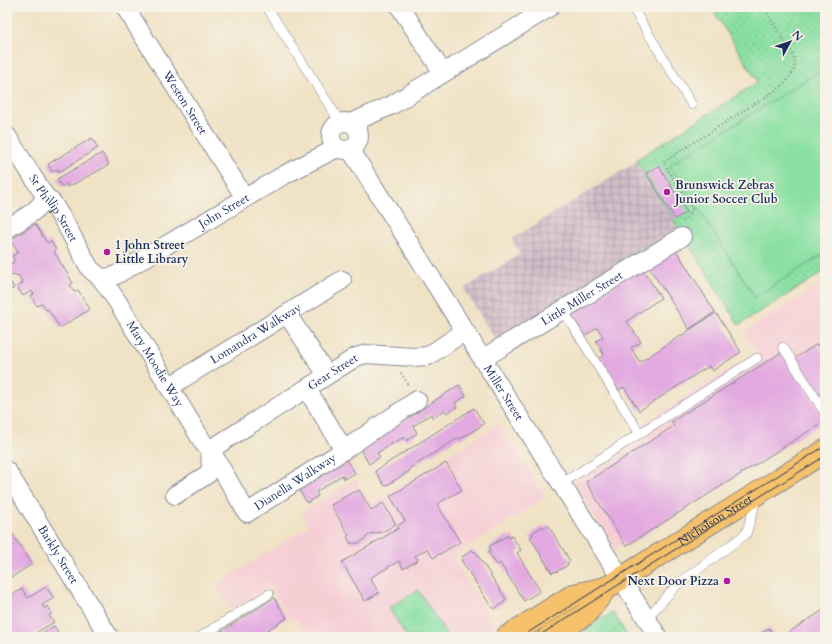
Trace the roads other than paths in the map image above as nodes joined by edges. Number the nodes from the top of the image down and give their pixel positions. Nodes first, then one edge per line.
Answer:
1 (125, 7) edge
2 (267, 7) edge
3 (400, 7) edge
4 (550, 7) edge
5 (632, 7) edge
6 (532, 12) edge
7 (442, 73) junction
8 (692, 105) dead end
9 (350, 126) junction
10 (7, 136) edge
11 (339, 145) junction
12 (45, 196) junction
13 (245, 198) junction
14 (7, 229) edge
15 (682, 237) road end
16 (101, 278) junction
17 (342, 280) dead end
18 (563, 310) junction
19 (287, 314) junction
20 (465, 331) junction
21 (784, 347) dead end
22 (757, 358) dead end
23 (482, 359) junction
24 (327, 375) junction
25 (169, 387) junction
26 (306, 389) junction
27 (417, 400) dead end
28 (825, 412) edge
29 (640, 434) junction
30 (210, 448) junction
31 (344, 450) junction
32 (825, 451) edge
33 (7, 472) edge
34 (561, 484) junction
35 (759, 492) junction
36 (175, 495) dead end
37 (613, 584) junction
38 (269, 594) dead end
39 (646, 619) junction
40 (109, 637) edge
41 (200, 637) edge
42 (506, 637) edge
43 (549, 637) edge
44 (658, 637) edge

1 - 13 street, Weston Street
2 - 9 lane
3 - 7 street
4 - 6 street
5 - 8 lane
6 - 7 street
7 - 9 street
9 - 11 street
9 - 11 street
10 - 12 street, St Phillip Street
11 - 13 street, John Street
11 - 20 street, Miller Street
12 - 14 street
12 - 16 street, St Phillip Street
13 - 16 street, John Street
15 - 18 street, Little Miller Street
16 - 25 street, Mary Moodie Way
17 - 19 street, Lomandra Walkway
18 - 23 street, Little Miller Street
18 - 29 lane
19 - 24 street
19 - 25 street, Lomandra Walkway
20 - 23 street, Miller Street
20 - 24 street, Gear Street
21 - 28 lane
22 - 29 lane
23 - 34 street, Miller Street
24 - 26 street, Gear Street
25 - 30 street, Mary Moodie Way
26 - 30 street, Gear Street
26 - 31 street, Dianella Walkway
27 - 31 street, Dianella Walkway
29 - 34 lane
30 - 31 street, Dianella Walkway
30 - 36 street
32 - 35 main road, Nicholson Street
33 - 40 street, Barkly Street
34 - 37 street, Miller Street
35 - 37 main road, Nicholson Street
35 - 39 lane
37 - 39 street, Miller Street
37 - 42 main road, Nicholson Street
37 - 43 main road, Nicholson Street
38 - 41 lane
39 - 44 street, Miller Street

